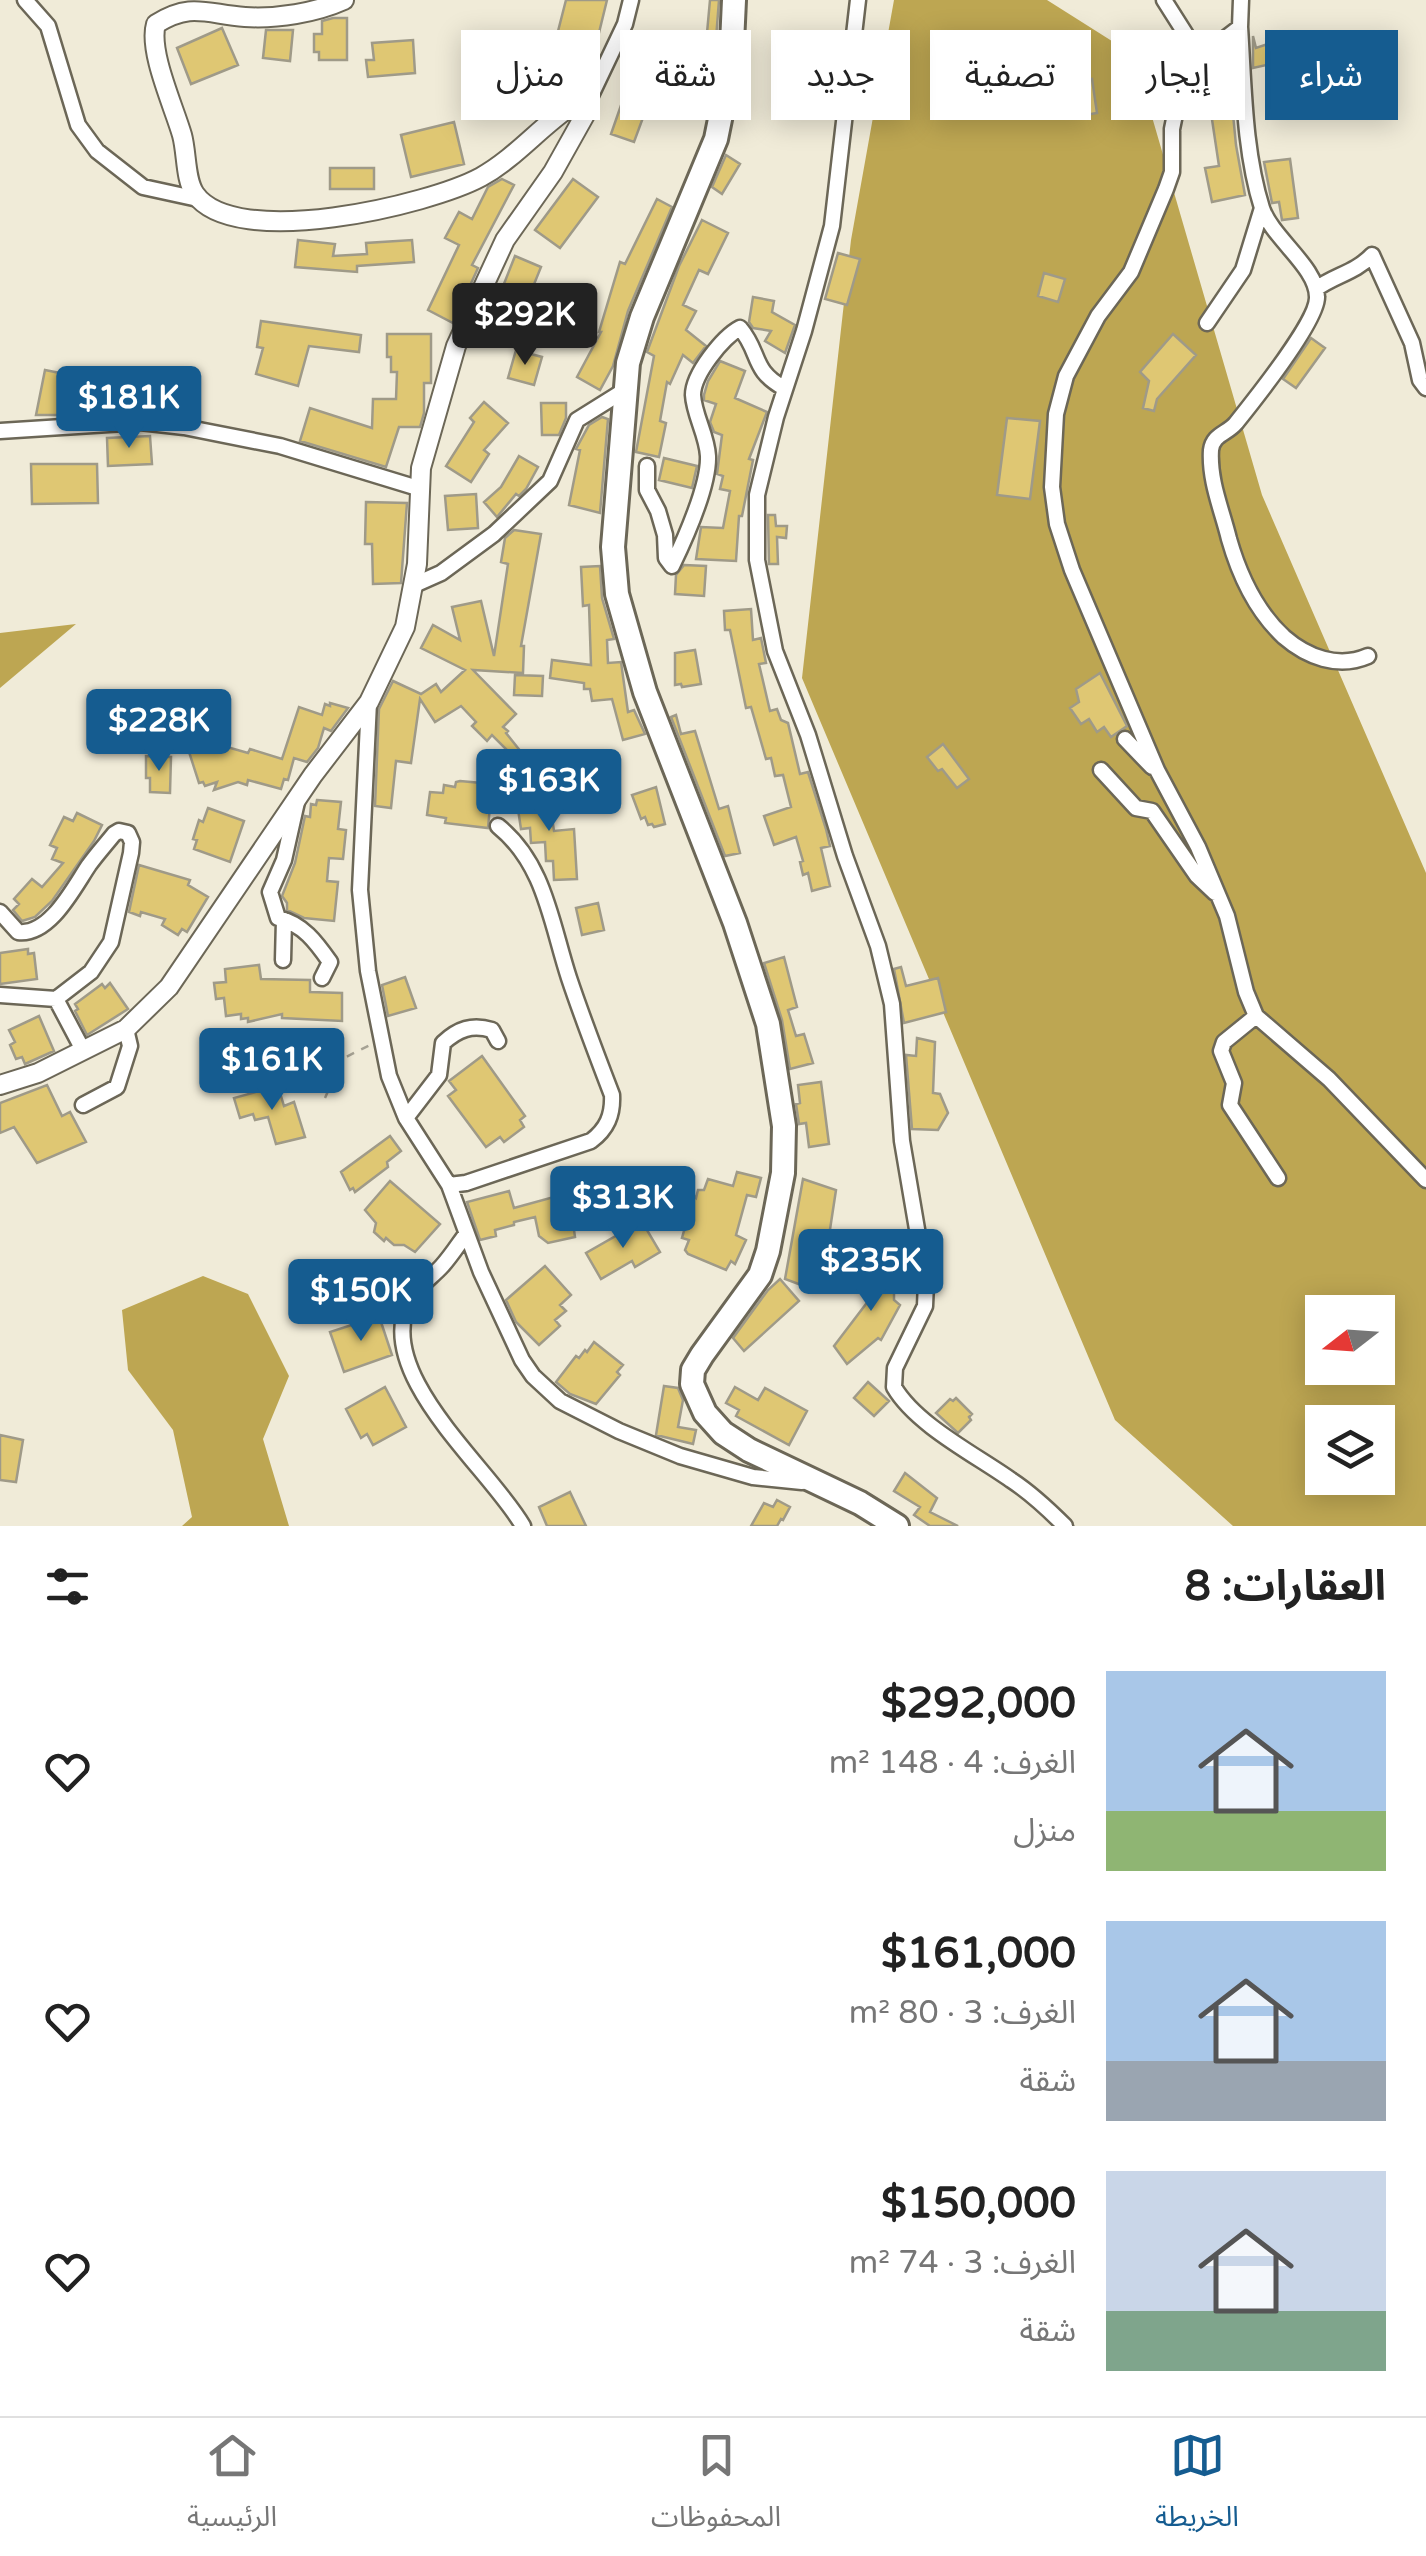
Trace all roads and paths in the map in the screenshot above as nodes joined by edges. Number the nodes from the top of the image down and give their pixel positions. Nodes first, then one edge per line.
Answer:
1 (26, 0) edge
2 (344, 0) edge
3 (632, 0) edge
4 (734, 0) edge
5 (858, 0) edge
6 (1164, 0) edge
7 (1241, 0) edge
8 (1240, 27) junction
9 (1183, 30) edge
10 (1236, 30) edge
11 (600, 77) edge
12 (555, 120) edge
13 (582, 120) edge
14 (1174, 120) edge
15 (198, 199) junction
16 (1262, 208) junction
17 (1316, 289) junction
18 (1206, 323) dead end
19 (784, 388) junction
20 (1426, 388) edge
21 (625, 390) junction
22 (0, 431) edge
23 (648, 466) dead end
24 (421, 489) junction
25 (414, 585) junction
26 (1368, 656) dead end
27 (369, 702) junction
28 (1126, 739) dead end
29 (1101, 770) dead end
30 (1160, 775) junction
31 (298, 797) junction
32 (498, 826) dead end
33 (0, 912) edge
34 (1227, 916) junction
35 (284, 920) junction
36 (283, 960) dead end
37 (322, 978) dead end
38 (0, 996) edge
39 (56, 999) junction
40 (1256, 1016) junction
41 (126, 1029) junction
42 (498, 1041) dead end
43 (381, 1042) junction
44 (83, 1050) junction
45 (0, 1085) edge
46 (324, 1098) dead end
47 (84, 1104) dead end
48 (406, 1118) junction
49 (1278, 1178) dead end
50 (1426, 1180) edge
51 (450, 1185) junction
52 (466, 1234) junction
53 (812, 1483) junction
54 (522, 1526) edge
55 (897, 1526) edge
56 (1065, 1526) edge

1 - 15 street
2 - 15 street
3 - 11 street
4 - 21 main road
5 - 19 street
6 - 9 street
7 - 8 street
8 - 10 street
8 - 16 street
12 - 15 street
13 - 24 street
14 - 30 street
16 - 17 street
16 - 18 street
17 - 20 street
17 - 26 street
19 - 23 street
19 - 56 street
21 - 25 street
21 - 53 main road
22 - 24 street
24 - 25 street
25 - 27 street
27 - 31 street
27 - 43 street
28 - 30 street
29 - 34 street
30 - 34 street
31 - 35 street
31 - 41 street
32 - 51 street
33 - 39 street
34 - 40 street
35 - 36 street
35 - 37 street
38 - 39 street
39 - 44 street
40 - 49 street
40 - 50 street
41 - 44 street
41 - 47 street
42 - 48 street
43 - 46 path
43 - 48 street
44 - 45 street
48 - 51 street
51 - 52 street
52 - 53 street
52 - 54 street
53 - 55 main road

